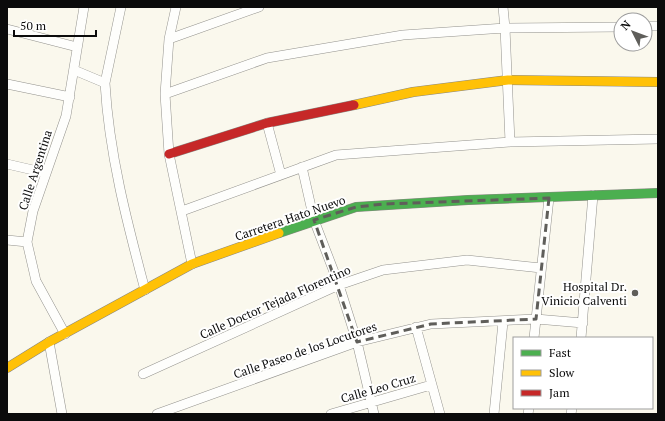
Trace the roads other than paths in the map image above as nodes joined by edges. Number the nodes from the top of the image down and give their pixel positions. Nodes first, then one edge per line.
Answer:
1 (84, 7) edge
2 (121, 7) edge
3 (176, 7) edge
4 (259, 7) edge
5 (503, 7) edge
6 (613, 27) edge
7 (506, 28) junction
8 (7, 29) edge
9 (169, 39) junction
10 (77, 47) junction
11 (74, 70) junction
12 (508, 80) junction
13 (658, 82) edge
14 (105, 83) junction
15 (7, 84) edge
16 (165, 94) junction
17 (70, 97) junction
18 (267, 123) junction
19 (658, 139) edge
20 (510, 142) junction
21 (169, 154) junction
22 (7, 164) edge
23 (302, 167) junction
24 (46, 173) junction
25 (281, 175) junction
26 (658, 193) edge
27 (593, 195) junction
28 (549, 198) junction
29 (182, 211) junction
30 (314, 220) junction
31 (7, 240) edge
32 (27, 242) junction
33 (192, 264) junction
34 (541, 268) junction
35 (340, 285) junction
36 (145, 290) junction
37 (536, 319) junction
38 (503, 322) junction
39 (583, 323) junction
40 (416, 327) junction
41 (65, 334) junction
42 (534, 337) edge
43 (581, 337) edge
44 (49, 342) junction
45 (357, 342) junction
46 (7, 368) edge
47 (143, 374) dead end
48 (431, 385) junction
49 (371, 402) junction
50 (62, 414) edge
51 (157, 414) edge
52 (331, 414) edge
53 (374, 414) edge
54 (440, 414) edge
55 (494, 414) edge

1 - 10 street, Calle Argentina
2 - 14 street
3 - 9 street
4 - 9 street
5 - 7 street
6 - 7 street
7 - 12 street
7 - 16 street
8 - 10 street
9 - 16 street
10 - 11 street, Calle Argentina
11 - 14 street
11 - 17 street, Calle Argentina
12 - 13 main road
12 - 18 main road
12 - 20 street
14 - 36 street
15 - 17 street
16 - 21 street
17 - 24 street, Calle Argentina
18 - 21 main road
18 - 25 street
19 - 20 street
20 - 23 street
21 - 29 street
22 - 24 street
23 - 25 street
23 - 30 street
24 - 32 street, Calle Argentina
25 - 29 street
26 - 27 main road, Carretera Hato Nuevo
27 - 28 main road, Carretera Hato Nuevo
27 - 39 street
28 - 30 main road, Carretera Hato Nuevo
28 - 34 street
29 - 33 street
30 - 33 main road, Carretera Hato Nuevo
30 - 35 street
31 - 32 street
32 - 41 street, Calle Argentina
33 - 36 main road, Carretera Hato Nuevo
34 - 35 street, Calle Doctor Tejada Florentino
34 - 37 street
35 - 45 street
35 - 47 street, Calle Doctor Tejada Florentino
36 - 41 main road, Carretera Hato Nuevo
37 - 38 street, Calle Paseo de los Locutores
37 - 39 street, Calle Paseo de los Locutores
37 - 42 street
38 - 40 street, Calle Paseo de los Locutores
38 - 55 street
39 - 43 street
40 - 45 street, Calle Paseo de los Locutores
40 - 48 street
41 - 44 main road, Carretera Hato Nuevo
44 - 46 main road, Carretera Hato Nuevo
44 - 50 street
45 - 49 street
45 - 51 street, Calle Paseo de los Locutores
48 - 49 street, Calle Leo Cruz
48 - 54 street
49 - 52 street, Calle Leo Cruz
49 - 53 street

